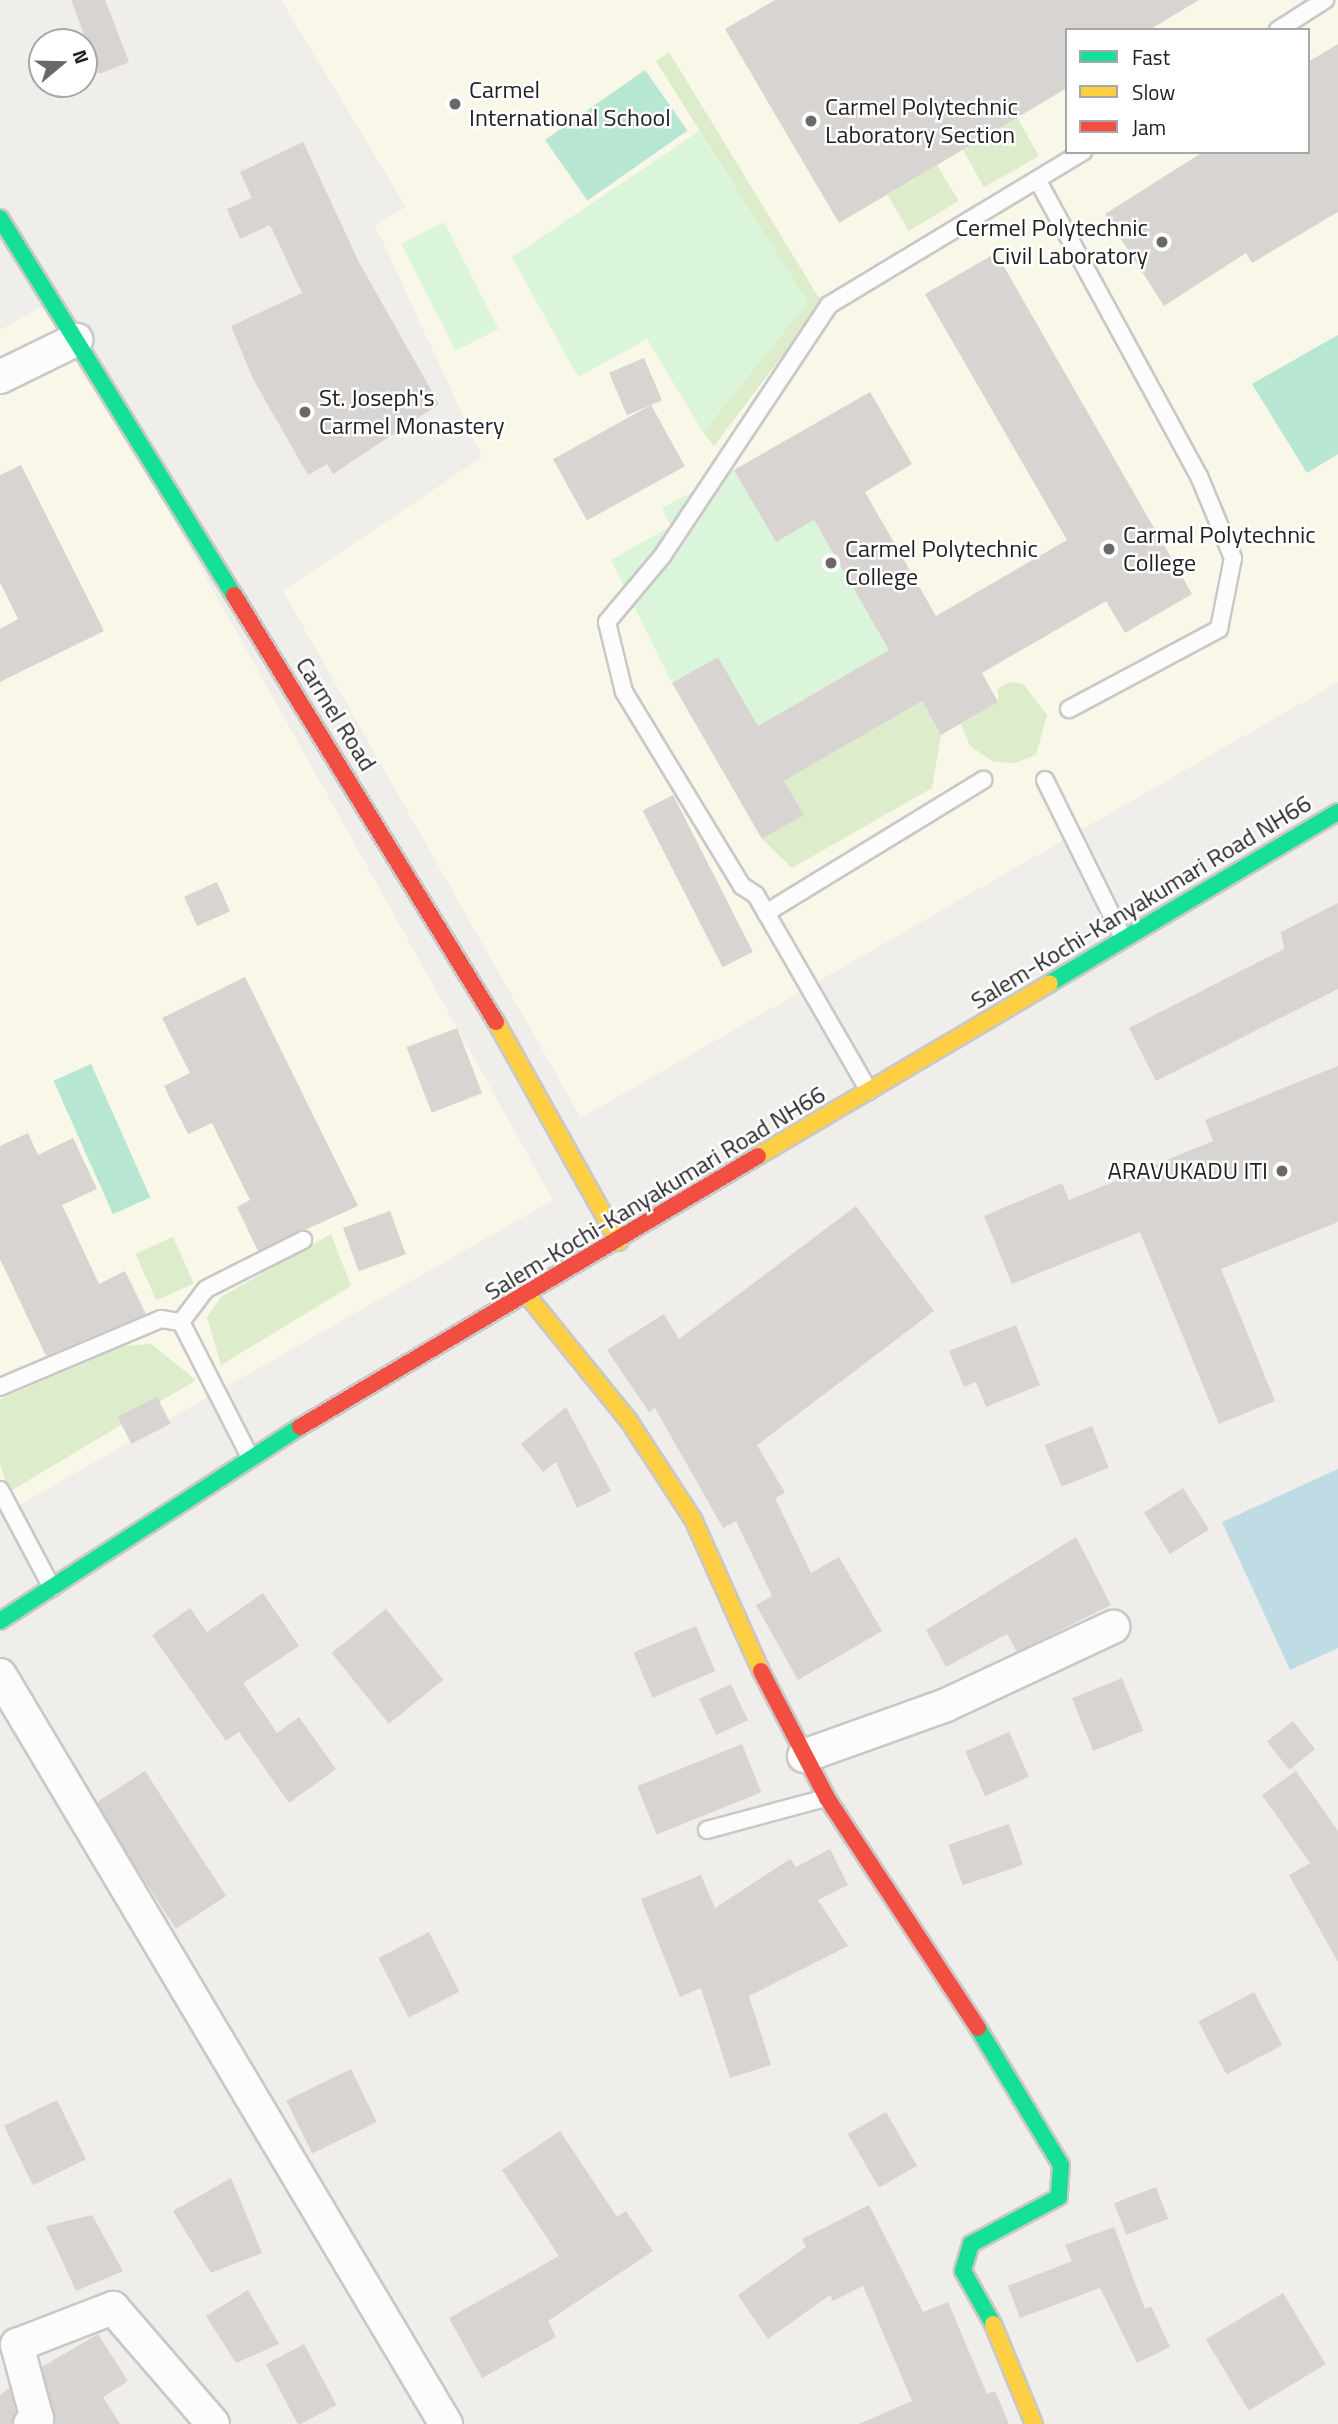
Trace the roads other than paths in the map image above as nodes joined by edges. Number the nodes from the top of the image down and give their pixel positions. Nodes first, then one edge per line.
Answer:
1 (1325, 0) edge
2 (1281, 28) edge
3 (1080, 154) edge
4 (1038, 181) junction
5 (0, 218) edge
6 (76, 340) junction
7 (0, 377) edge
8 (1069, 709) dead end
9 (983, 780) dead end
10 (1045, 780) dead end
11 (1337, 814) edge
12 (766, 913) junction
13 (1122, 936) junction
14 (869, 1091) junction
15 (303, 1240) dead end
16 (619, 1242) junction
17 (527, 1296) junction
18 (181, 1322) junction
19 (0, 1387) edge
20 (250, 1457) junction
21 (0, 1490) edge
22 (53, 1590) junction
23 (0, 1621) edge
24 (1113, 1627) dead end
25 (0, 1675) edge
26 (804, 1756) junction
27 (827, 1798) junction
28 (706, 1830) dead end
29 (30, 2424) edge
30 (213, 2424) edge
31 (446, 2424) edge
32 (1034, 2424) edge

1 - 2 lane
3 - 4 lane
4 - 8 lane
4 - 12 lane
5 - 6 main road, Carmel Road
6 - 7 street
6 - 16 main road, Carmel Road
9 - 12 lane
10 - 13 lane
11 - 13 main road, Salem-Kochi-Kanyakumari Road NH66
12 - 14 lane
13 - 14 main road, Salem-Kochi-Kanyakumari Road NH66
14 - 16 main road, Salem-Kochi-Kanyakumari Road NH66
15 - 18 lane
16 - 17 main road, Salem-Kochi-Kanyakumari Road NH66
17 - 20 main road, Salem-Kochi-Kanyakumari Road NH66
17 - 26 main road
18 - 19 lane
18 - 20 lane
20 - 22 main road, Salem-Kochi-Kanyakumari Road NH66
21 - 22 lane
22 - 23 main road, Salem-Kochi-Kanyakumari Road NH66
24 - 26 street
25 - 31 street
26 - 27 main road
27 - 28 lane
27 - 32 main road
29 - 30 street

